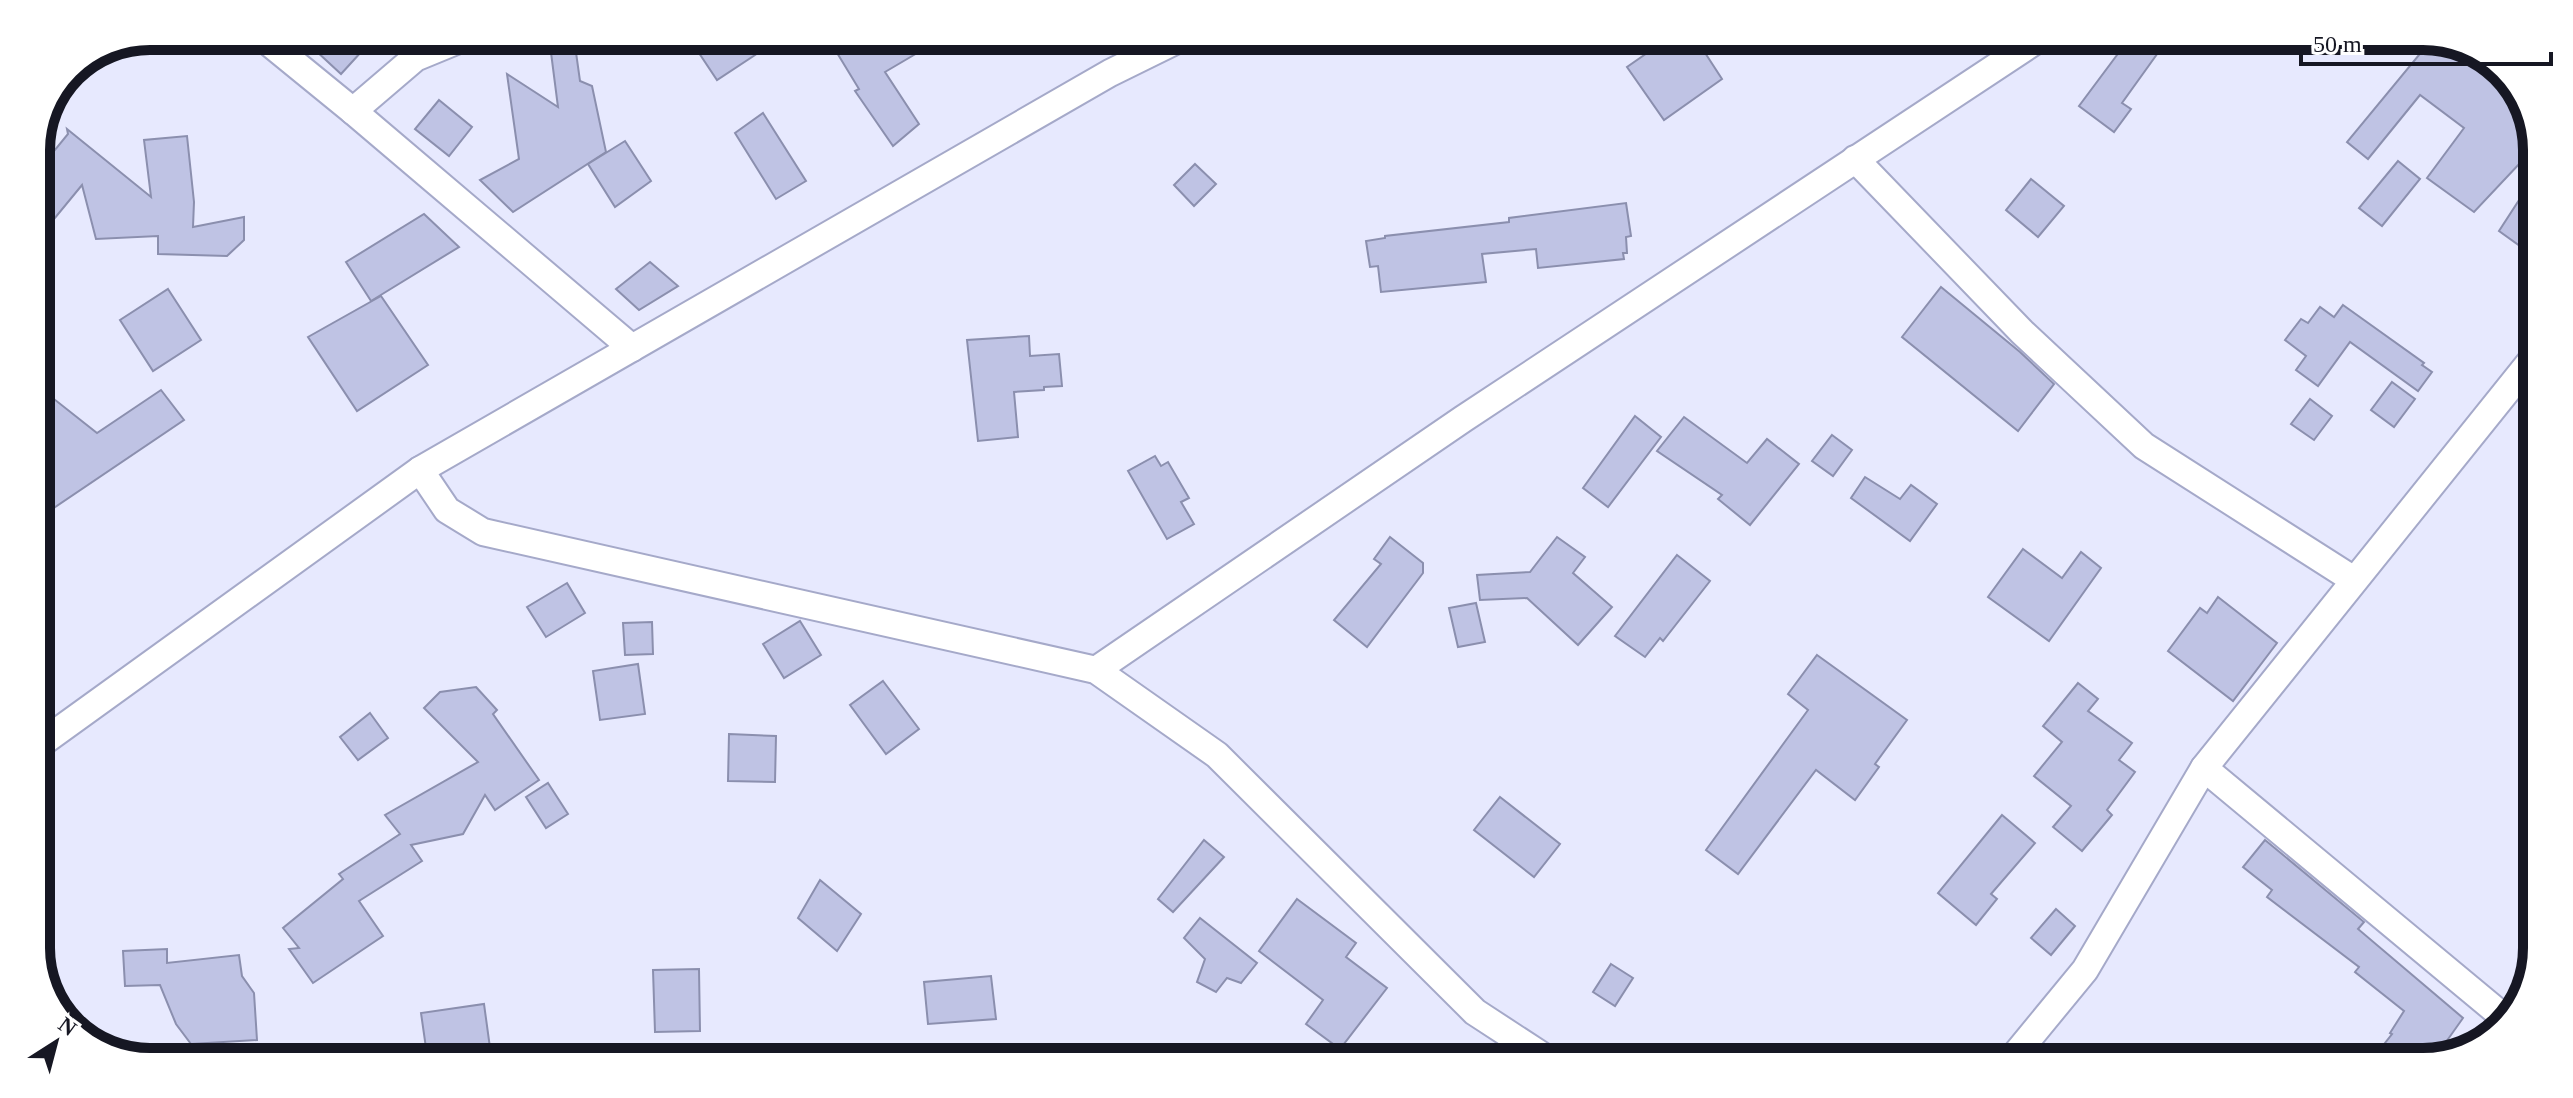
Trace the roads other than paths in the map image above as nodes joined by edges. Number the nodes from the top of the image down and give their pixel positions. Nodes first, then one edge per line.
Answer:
1 (278, 50) edge
2 (432, 50) edge
3 (1157, 50) edge
4 (2021, 50) edge
5 (353, 111) junction
6 (1855, 159) junction
7 (632, 348) junction
8 (2523, 371) edge
9 (420, 470) junction
10 (2354, 580) junction
11 (1096, 670) junction
12 (50, 737) edge
13 (2204, 768) junction
14 (2499, 1013) edge
15 (1530, 1048) edge
16 (2021, 1048) edge

1 - 5 street
2 - 5 street
3 - 7 street
4 - 6 street
5 - 7 street
6 - 10 street
6 - 11 street
7 - 9 street
8 - 10 street
9 - 11 street
9 - 12 street
10 - 13 street
11 - 15 street
13 - 14 street
13 - 16 street

